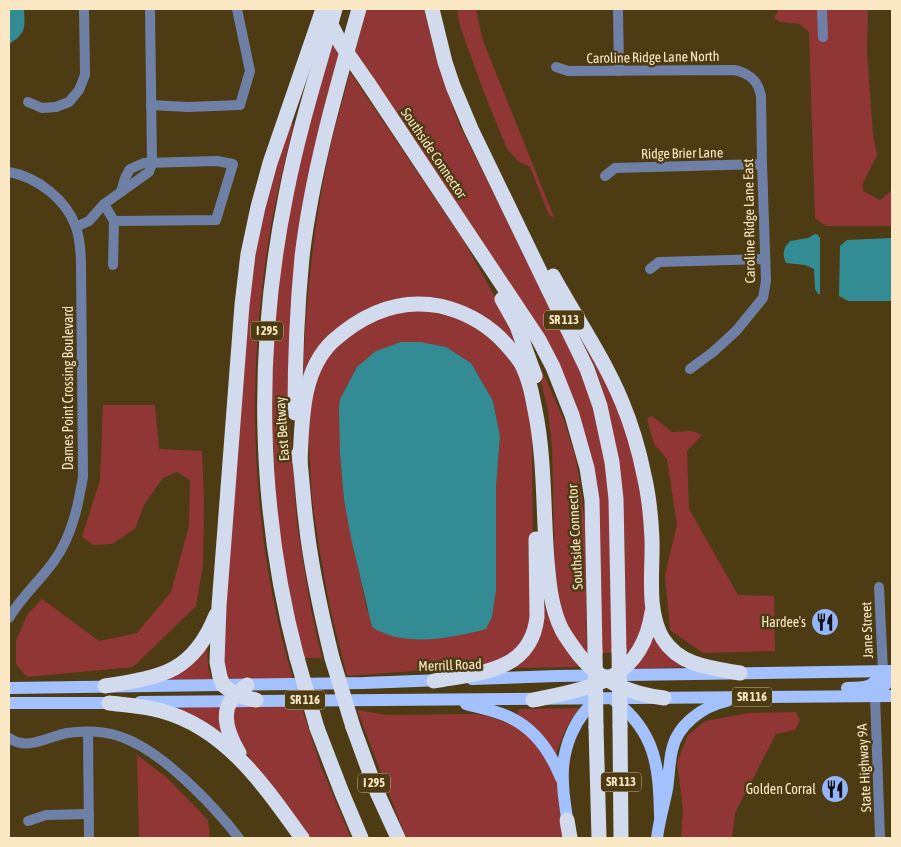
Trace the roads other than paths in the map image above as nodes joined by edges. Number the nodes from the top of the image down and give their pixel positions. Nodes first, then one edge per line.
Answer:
1 (84, 9) edge
2 (150, 9) edge
3 (237, 9) edge
4 (323, 9) edge
5 (335, 9) edge
6 (359, 9) edge
7 (432, 9) edge
8 (618, 9) edge
9 (822, 9) edge
10 (823, 37) dead end
11 (556, 67) dead end
12 (619, 71) junction
13 (750, 75) joint
14 (28, 102) dead end
15 (151, 105) junction
16 (152, 162) junction
17 (486, 163) junction
18 (762, 164) junction
19 (9, 172) edge
20 (605, 176) dead end
21 (104, 204) junction
22 (114, 221) junction
23 (76, 227) junction
24 (484, 256) junction
25 (764, 260) junction
26 (113, 265) dead end
27 (650, 269) dead end
28 (690, 369) dead end
29 (536, 412) junction
30 (300, 462) junction
31 (880, 587) dead end
32 (552, 600) junction
33 (653, 605) junction
34 (219, 606) junction
35 (9, 618) edge
36 (888, 671) edge
37 (740, 673) junction
38 (434, 681) junction
39 (892, 681) edge
40 (223, 685) junction
41 (100, 686) junction
42 (607, 687) junction
43 (9, 688) edge
44 (238, 694) junction
45 (9, 696) edge
46 (875, 696) junction
47 (892, 696) edge
48 (752, 697) junction
49 (664, 698) junction
50 (256, 700) joint
51 (452, 700) junction
52 (534, 700) joint
53 (9, 703) edge
54 (109, 703) junction
55 (88, 732) junction
56 (9, 738) edge
57 (253, 773) junction
58 (563, 782) junction
59 (89, 814) junction
60 (660, 816) junction
61 (568, 820) joint
62 (28, 821) dead end
63 (90, 838) edge
64 (239, 838) edge
65 (302, 838) edge
66 (361, 838) edge
67 (398, 838) edge
68 (569, 838) edge
69 (599, 838) edge
70 (621, 838) edge
71 (657, 838) edge
72 (880, 838) edge

1 - 14 street
2 - 15 street
3 - 15 street
4 - 24 highway, Southside Connector / SR 113, bridge
4 - 34 highway
5 - 66 highway, East Beltway / I 295, bridge
6 - 30 highway, East Beltway / I 295
7 - 17 highway, SR 113
8 - 12 street
9 - 10 street
11 - 12 street, Caroline Ridge Lane North
12 - 13 street, Caroline Ridge Lane North
13 - 18 street, Caroline Ridge Lane East
15 - 16 street
16 - 21 street
16 - 22 street
17 - 33 highway
17 - 70 highway, SR 113, bridge
18 - 20 street, Ridge Brier Lane
18 - 25 street, Caroline Ridge Lane East
19 - 23 street, Dames Point Crossing Boulevard
21 - 22 street
21 - 23 street
22 - 26 street
23 - 35 street, Dames Point Crossing Boulevard
24 - 32 highway
24 - 69 highway, Southside Connector / SR 113, bridge
25 - 27 street
25 - 28 street, Caroline Ridge Lane East
29 - 30 highway
29 - 32 highway
29 - 38 highway
30 - 67 highway, East Beltway / I 295, bridge
31 - 36 street, Jane Street
32 - 42 highway
33 - 37 highway
33 - 42 highway
34 - 40 highway
34 - 41 highway
36 - 37 main road, Merrill Road / SR 116
36 - 49 main road
37 - 42 main road, Merrill Road / SR 116
38 - 42 main road, Merrill Road / SR 116
38 - 44 main road, Merrill Road / SR 116
39 - 46 main road
40 - 41 main road
40 - 44 highway
41 - 43 main road
41 - 45 main road
42 - 49 highway
42 - 52 highway
42 - 58 main road
42 - 60 main road
44 - 50 highway
44 - 54 main road, Merrill Road / SR 116
44 - 57 highway
46 - 47 main road, SR 116
46 - 48 main road, SR 116
46 - 72 street, State Highway 9A
48 - 49 main road, SR 116
48 - 60 main road
50 - 51 main road, SR 116
51 - 52 main road, SR 116
51 - 58 main road
53 - 54 main road, Merrill Road / SR 116
54 - 57 highway
55 - 56 street
55 - 59 street
55 - 64 street
57 - 65 highway
58 - 61 main road
59 - 62 street
59 - 63 street
60 - 71 main road
61 - 68 highway

